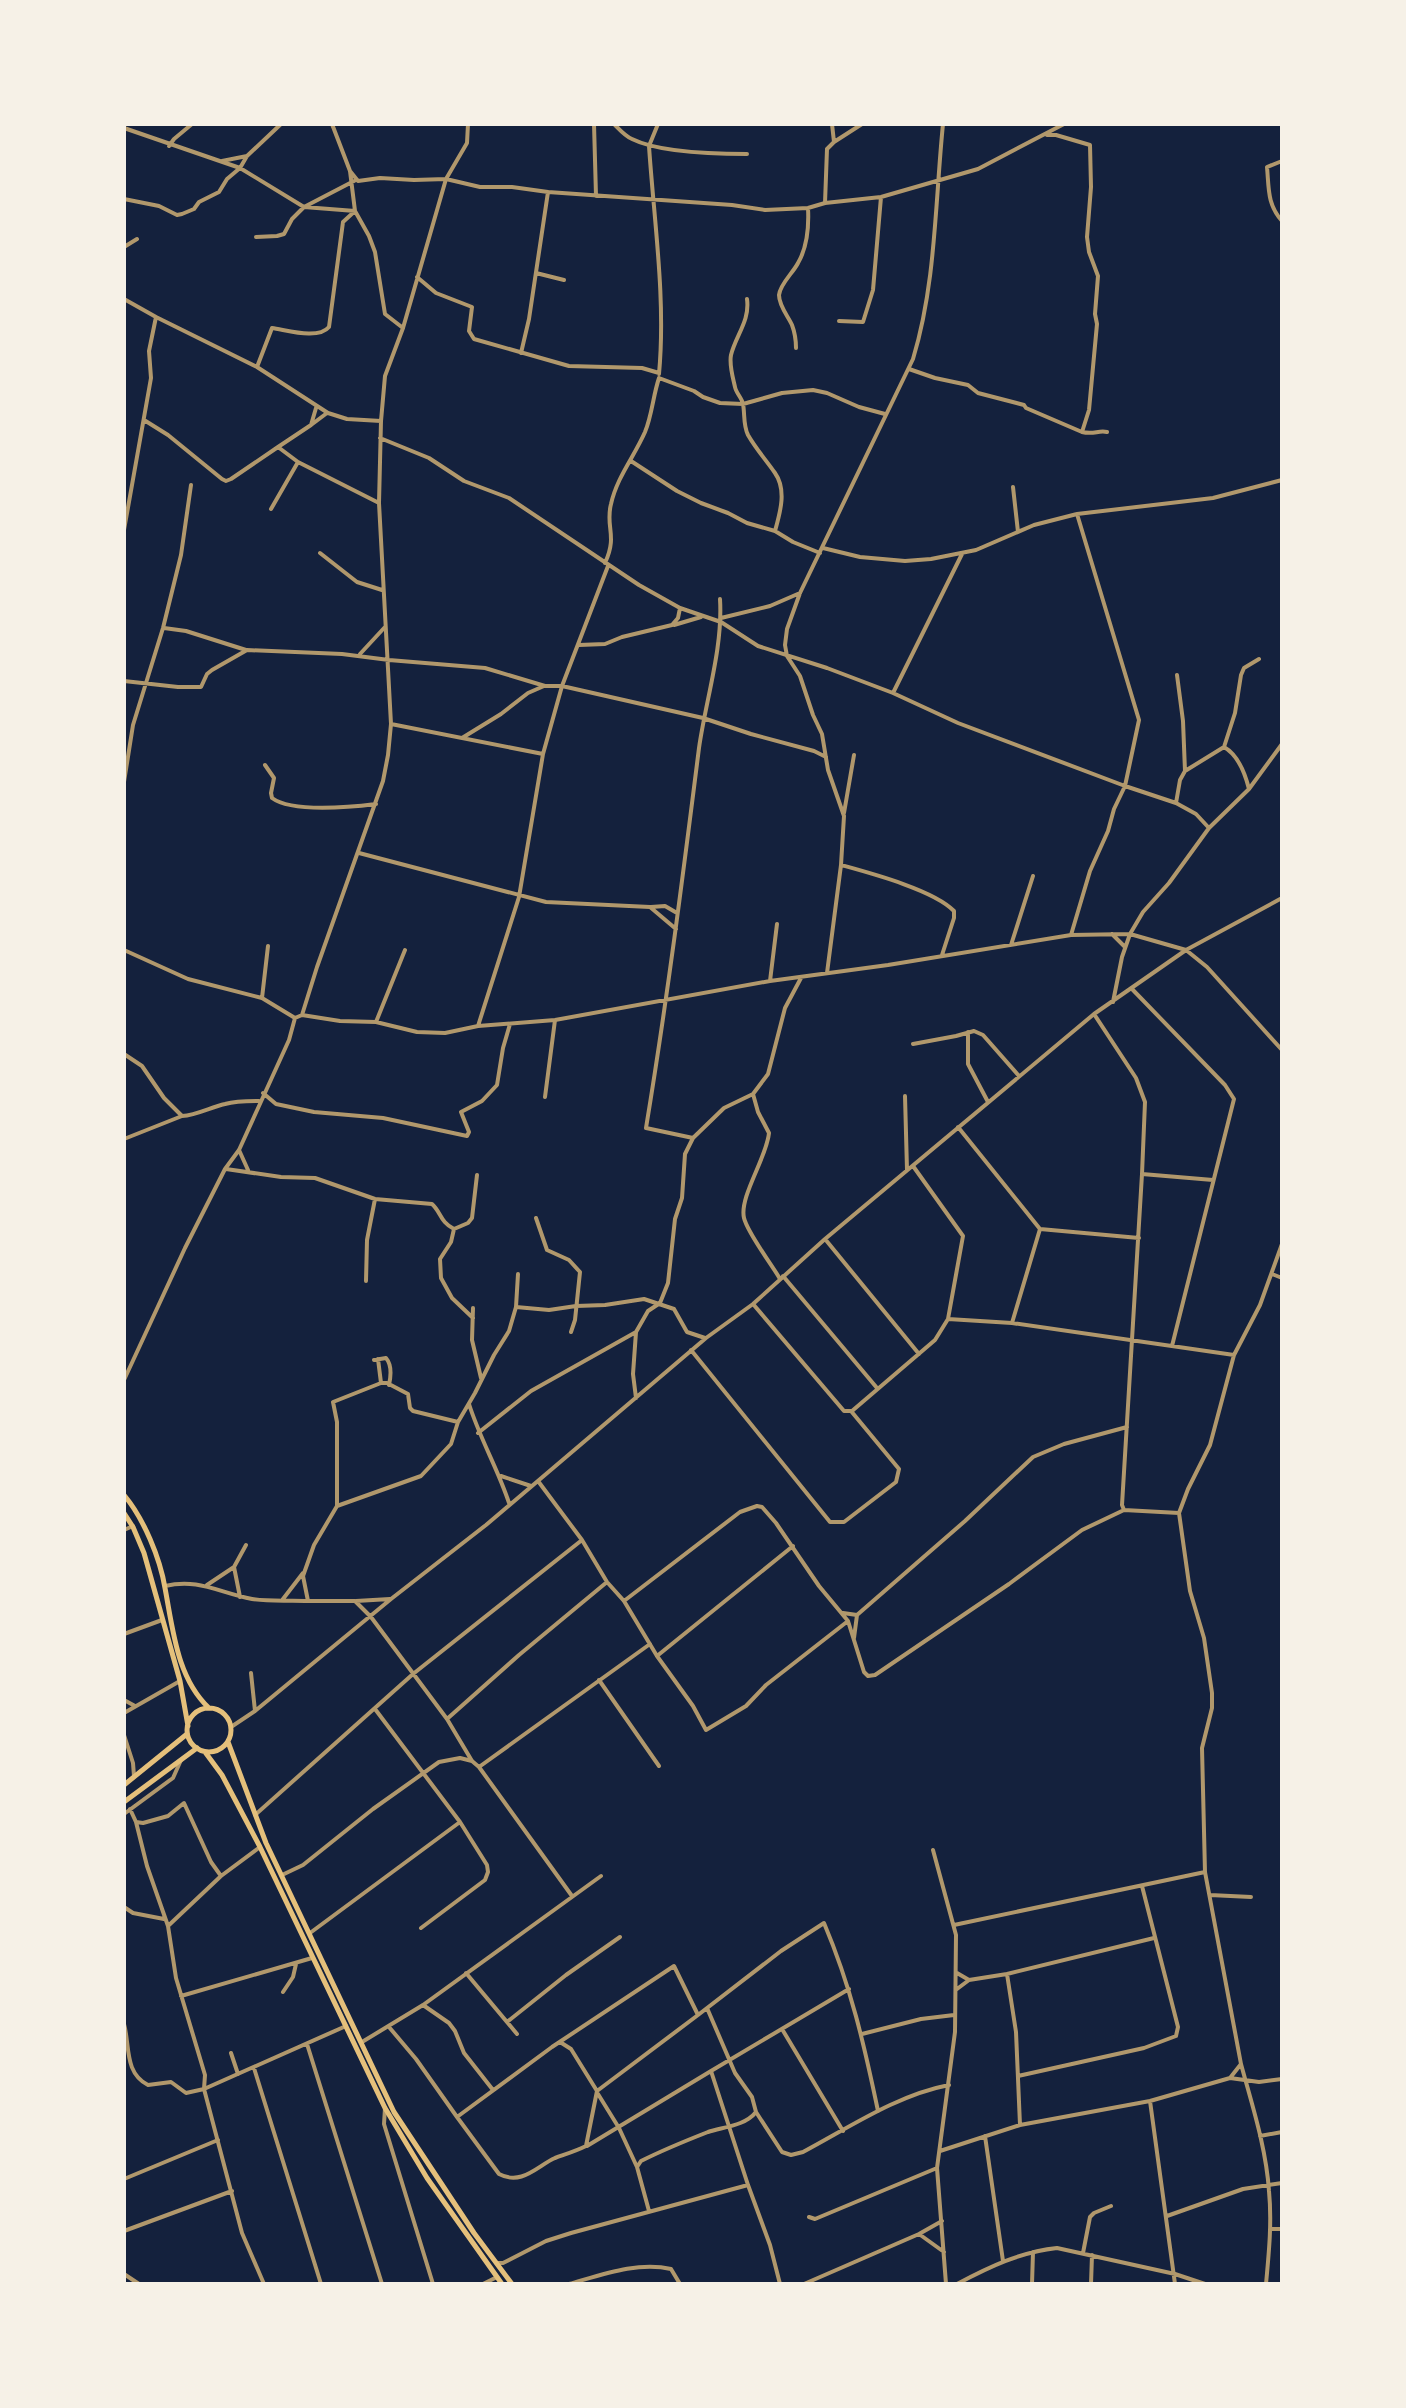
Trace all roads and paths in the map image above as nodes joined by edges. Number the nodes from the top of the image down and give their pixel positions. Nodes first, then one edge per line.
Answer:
1 (192, 124) edge
2 (281, 124) edge
3 (332, 124) edge
4 (468, 124) edge
5 (594, 124) edge
6 (614, 124) edge
7 (658, 124) edge
8 (832, 124) edge
9 (862, 124) edge
10 (944, 124) edge
11 (1064, 124) edge
12 (124, 128) edge
13 (1044, 135) junction
14 (834, 142) junction
15 (170, 146) junction
16 (649, 146) junction
17 (747, 154) dead end
18 (247, 156) junction
19 (222, 161) junction
20 (1281, 161) edge
21 (240, 168) junction
22 (350, 171) junction
23 (446, 179) junction
24 (352, 181) junction
25 (358, 181) junction
26 (938, 182) junction
27 (548, 192) junction
28 (596, 196) junction
29 (881, 197) junction
30 (124, 199) edge
31 (652, 200) junction
32 (825, 203) junction
33 (304, 207) junction
34 (808, 208) junction
35 (355, 211) junction
36 (1281, 221) edge
37 (256, 237) dead end
38 (137, 239) dead end
39 (124, 247) edge
40 (536, 273) junction
41 (417, 277) junction
42 (564, 280) dead end
43 (124, 298) edge
44 (747, 299) dead end
45 (156, 317) junction
46 (839, 321) dead end
47 (402, 328) junction
48 (796, 348) dead end
49 (521, 353) junction
50 (257, 367) junction
51 (909, 369) junction
52 (659, 376) junction
53 (743, 404) junction
54 (316, 408) junction
55 (327, 413) junction
56 (885, 414) junction
57 (144, 420) junction
58 (381, 421) junction
59 (311, 425) junction
60 (1082, 432) junction
61 (1107, 432) dead end
62 (380, 438) junction
63 (279, 447) junction
64 (631, 461) junction
65 (297, 462) junction
66 (1281, 480) edge
67 (191, 485) dead end
68 (1013, 487) dead end
69 (379, 503) junction
70 (271, 509) dead end
71 (1077, 514) junction
72 (124, 530) edge
73 (775, 531) junction
74 (1018, 532) junction
75 (821, 551) junction
76 (320, 553) dead end
77 (962, 554) junction
78 (606, 564) junction
79 (382, 590) junction
80 (801, 593) junction
81 (720, 599) dead end
82 (681, 608) junction
83 (702, 617) junction
84 (721, 620) junction
85 (672, 625) junction
86 (385, 626) junction
87 (164, 628) junction
88 (579, 645) junction
89 (247, 650) junction
90 (359, 655) junction
91 (787, 656) junction
92 (1259, 659) dead end
93 (389, 660) junction
94 (1177, 675) dead end
95 (124, 681) edge
96 (147, 684) junction
97 (545, 686) junction
98 (562, 686) junction
99 (893, 693) junction
100 (703, 718) junction
101 (391, 724) junction
102 (462, 739) junction
103 (1281, 744) edge
104 (1224, 747) junction
105 (543, 754) junction
106 (854, 755) dead end
107 (826, 758) junction
108 (265, 765) dead end
109 (1185, 771) junction
110 (124, 782) edge
111 (1125, 786) junction
112 (1249, 789) junction
113 (1176, 803) junction
114 (376, 804) junction
115 (844, 816) junction
116 (1209, 828) junction
117 (359, 853) junction
118 (841, 865) junction
119 (1034, 876) dead end
120 (519, 897) junction
121 (1281, 898) edge
122 (650, 907) junction
123 (678, 913) junction
124 (777, 924) dead end
125 (676, 929) junction
126 (1112, 934) junction
127 (1130, 934) junction
128 (1071, 935) junction
129 (1011, 945) junction
130 (268, 946) dead end
131 (1125, 948) junction
132 (124, 950) edge
133 (405, 950) dead end
134 (1186, 950) junction
135 (942, 955) junction
136 (827, 973) junction
137 (801, 976) junction
138 (770, 981) junction
139 (1132, 989) junction
140 (262, 998) junction
141 (667, 1000) junction
142 (1112, 1003) junction
143 (1094, 1014) junction
144 (302, 1015) junction
145 (295, 1018) junction
146 (555, 1020) junction
147 (376, 1022) junction
148 (510, 1024) junction
149 (478, 1026) junction
150 (968, 1032) junction
151 (913, 1044) dead end
152 (1281, 1050) edge
153 (124, 1054) edge
154 (1019, 1076) junction
155 (263, 1093) junction
156 (753, 1094) junction
157 (905, 1096) dead end
158 (545, 1097) dead end
159 (260, 1101) junction
160 (988, 1102) junction
161 (182, 1116) junction
162 (958, 1127) junction
163 (693, 1138) junction
164 (124, 1139) edge
165 (239, 1150) junction
166 (912, 1166) junction
167 (225, 1169) junction
168 (248, 1171) junction
169 (907, 1171) junction
170 (1142, 1174) junction
171 (477, 1175) dead end
172 (1213, 1180) junction
173 (375, 1199) junction
174 (536, 1218) dead end
175 (1040, 1228) junction
176 (454, 1229) junction
177 (1139, 1238) junction
178 (825, 1239) junction
179 (1281, 1244) edge
180 (518, 1274) dead end
181 (1272, 1275) junction
182 (782, 1277) junction
183 (1281, 1278) edge
184 (366, 1281) dead end
185 (660, 1303) junction
186 (753, 1304) junction
187 (576, 1306) junction
188 (516, 1307) junction
189 (473, 1308) dead end
190 (473, 1318) junction
191 (948, 1319) junction
192 (1012, 1323) junction
193 (571, 1332) dead end
194 (636, 1332) junction
195 (706, 1338) junction
196 (1133, 1340) junction
197 (1172, 1346) junction
198 (692, 1350) junction
199 (919, 1354) junction
200 (1234, 1355) junction
201 (481, 1378) junction
202 (124, 1380) edge
203 (381, 1383) junction
204 (389, 1385) junction
205 (877, 1388) junction
206 (636, 1398) junction
207 (469, 1404) junction
208 (851, 1411) junction
209 (458, 1422) junction
210 (1127, 1427) junction
211 (478, 1433) junction
212 (500, 1476) junction
213 (538, 1481) junction
214 (531, 1486) junction
215 (124, 1495) edge
216 (509, 1503) junction
217 (337, 1506) junction
218 (1124, 1510) junction
219 (124, 1512) edge
220 (1179, 1513) junction
221 (133, 1526) junction
222 (124, 1530) edge
223 (582, 1540) junction
224 (246, 1545) dead end
225 (793, 1546) junction
226 (234, 1567) junction
227 (304, 1573) junction
228 (607, 1582) junction
229 (207, 1585) junction
230 (165, 1586) junction
231 (240, 1597) junction
232 (283, 1599) junction
233 (391, 1599) junction
234 (308, 1601) junction
235 (355, 1601) junction
236 (624, 1601) junction
237 (842, 1613) junction
238 (857, 1615) junction
239 (371, 1617) junction
240 (162, 1620) junction
241 (848, 1621) junction
242 (124, 1634) edge
243 (854, 1639) junction
244 (650, 1644) junction
245 (657, 1656) junction
246 (251, 1673) dead end
247 (413, 1674) junction
248 (599, 1680) junction
249 (180, 1681) junction
250 (124, 1700) edge
251 (136, 1706) junction
252 (209, 1708) junction
253 (375, 1709) junction
254 (255, 1711) junction
255 (124, 1713) edge
256 (447, 1719) junction
257 (188, 1726) junction
258 (231, 1727) junction
259 (187, 1734) junction
260 (124, 1735) edge
261 (228, 1742) junction
262 (197, 1748) junction
263 (464, 1749) junction
264 (205, 1752) junction
265 (460, 1758) junction
266 (181, 1759) junction
267 (472, 1761) junction
268 (659, 1766) dead end
269 (479, 1767) junction
270 (424, 1774) junction
271 (134, 1777) junction
272 (124, 1785) edge
273 (124, 1802) edge
274 (130, 1809) junction
275 (124, 1814) edge
276 (255, 1816) junction
277 (136, 1822) junction
278 (460, 1822) junction
279 (260, 1847) junction
280 (933, 1850) dead end
281 (1205, 1872) junction
282 (282, 1875) junction
283 (221, 1876) junction
284 (601, 1876) dead end
285 (1142, 1886) junction
286 (1210, 1895) junction
287 (572, 1896) junction
288 (1251, 1897) dead end
289 (124, 1907) edge
290 (164, 1919) junction
291 (954, 1925) junction
292 (168, 1926) junction
293 (421, 1928) dead end
294 (309, 1933) junction
295 (620, 1937) dead end
296 (1154, 1938) junction
297 (312, 1958) junction
298 (296, 1964) junction
299 (466, 1973) junction
300 (957, 1973) junction
301 (1007, 1974) junction
302 (969, 1980) junction
303 (849, 1989) junction
304 (956, 1989) junction
305 (283, 1992) dead end
306 (181, 1996) junction
307 (423, 2005) junction
308 (707, 2008) junction
309 (698, 2015) junction
310 (954, 2015) junction
311 (507, 2022) junction
312 (124, 2024) edge
313 (346, 2026) junction
314 (389, 2027) junction
315 (782, 2029) junction
316 (517, 2034) dead end
317 (862, 2034) junction
318 (571, 2035) junction
319 (362, 2042) junction
320 (560, 2042) junction
321 (307, 2044) junction
322 (571, 2049) junction
323 (231, 2053) dead end
324 (730, 2061) junction
325 (1241, 2064) junction
326 (254, 2068) junction
327 (711, 2071) junction
328 (238, 2074) junction
329 (1018, 2076) junction
330 (1230, 2078) junction
331 (1281, 2079) edge
332 (1246, 2080) junction
333 (1259, 2082) junction
334 (949, 2085) junction
335 (204, 2090) junction
336 (493, 2090) junction
337 (597, 2091) junction
338 (1251, 2094) junction
339 (1150, 2101) junction
340 (385, 2108) junction
341 (878, 2111) junction
342 (756, 2112) junction
343 (457, 2116) junction
344 (1020, 2125) junction
345 (728, 2126) junction
346 (619, 2128) junction
347 (843, 2131) junction
348 (1281, 2132) edge
349 (985, 2136) junction
350 (1260, 2136) junction
351 (218, 2140) junction
352 (586, 2146) junction
353 (940, 2151) junction
354 (637, 2167) junction
355 (937, 2168) junction
356 (124, 2179) edge
357 (1281, 2183) edge
358 (1269, 2184) junction
359 (747, 2185) junction
360 (232, 2191) junction
361 (1112, 2206) dead end
362 (649, 2211) junction
363 (1167, 2216) junction
364 (809, 2217) dead end
365 (942, 2221) junction
366 (1270, 2229) junction
367 (1281, 2229) edge
368 (124, 2231) edge
369 (919, 2235) junction
370 (944, 2252) junction
371 (1033, 2252) junction
372 (1083, 2253) junction
373 (1092, 2256) junction
374 (1003, 2261) junction
375 (497, 2263) junction
376 (124, 2274) edge
377 (1175, 2274) junction
378 (497, 2277) junction
379 (139, 2283) edge
380 (264, 2283) edge
381 (321, 2283) edge
382 (382, 2283) edge
383 (433, 2283) edge
384 (483, 2283) edge
385 (502, 2283) edge
386 (512, 2283) edge
387 (570, 2283) edge
388 (680, 2283) edge
389 (780, 2283) edge
390 (804, 2283) edge
391 (946, 2283) edge
392 (957, 2283) edge
393 (1032, 2283) edge
394 (1092, 2283) edge
395 (1175, 2283) edge
396 (1205, 2283) edge
397 (1266, 2283) edge

1 - 15 street
2 - 18 street
3 - 22 street
4 - 23 street
5 - 28 street
6 - 16 street
7 - 16 street
8 - 14 street
9 - 14 street
10 - 26 street
11 - 13 street
12 - 15 street
13 - 26 street
13 - 60 street
14 - 32 street
15 - 19 street
16 - 17 street
16 - 31 street
18 - 19 street
18 - 21 street
19 - 21 street
20 - 36 street
21 - 30 street
21 - 33 street
22 - 24 street
22 - 25 street
23 - 25 street
23 - 27 street
23 - 41 street
24 - 25 street
24 - 33 street
24 - 35 street
26 - 29 street
26 - 51 street
27 - 28 street
27 - 40 street
28 - 31 street
29 - 32 street
29 - 46 street
31 - 34 street
31 - 52 street
32 - 34 street
33 - 35 street
33 - 37 street
34 - 48 street
35 - 47 street
35 - 50 street
38 - 39 street
40 - 42 street
40 - 49 street
41 - 47 street
41 - 49 street
43 - 45 street
44 - 53 street
45 - 50 street
45 - 57 street
47 - 58 street
49 - 52 street
50 - 54 street
51 - 56 street
51 - 60 street
52 - 53 street
52 - 64 street
53 - 56 street
53 - 73 street
54 - 55 street
54 - 59 street
55 - 58 street
55 - 59 street
56 - 75 street
57 - 63 street
57 - 72 street
58 - 62 street
59 - 63 street
60 - 61 street
62 - 69 street
62 - 78 street
63 - 65 street
64 - 73 street
64 - 78 street
65 - 69 street
65 - 70 street
66 - 71 street
67 - 87 street
68 - 74 street
69 - 79 street
71 - 74 street
71 - 111 street
73 - 75 street
74 - 77 street
75 - 77 street
75 - 80 street
76 - 79 street
77 - 99 street
78 - 82 street
78 - 88 street
79 - 86 street
80 - 84 street
80 - 91 street
81 - 84 street
82 - 83 street
82 - 85 street
83 - 84 street
83 - 85 street
84 - 91 street
84 - 100 street
85 - 88 street
86 - 90 street
86 - 93 street
87 - 89 street
87 - 96 street
88 - 98 street
89 - 90 street
89 - 96 street
90 - 93 street
91 - 99 street
91 - 107 street
92 - 104 street
93 - 97 street
93 - 101 street
94 - 109 street
95 - 96 street
96 - 110 street
97 - 98 street
97 - 102 street
98 - 100 street
98 - 105 street
99 - 111 street
100 - 107 street
100 - 123 street
101 - 102 street
101 - 114 street
102 - 105 street
103 - 112 street
104 - 109 street
104 - 112 street
105 - 120 street
106 - 115 street
107 - 115 street
108 - 114 street
109 - 113 street
111 - 113 street
111 - 128 street
112 - 116 street
113 - 116 street
114 - 117 street
115 - 118 street
116 - 127 street
117 - 120 street
117 - 144 street
118 - 135 street
118 - 136 street
119 - 129 street
120 - 122 street
120 - 149 street
121 - 134 street
122 - 123 street
122 - 125 street
123 - 125 street
124 - 138 street
125 - 141 street
126 - 127 street
126 - 128 street
126 - 131 street
127 - 131 street
127 - 134 street
128 - 129 street
129 - 135 street
130 - 140 street
131 - 142 street
132 - 140 street
133 - 147 street
134 - 139 street
134 - 152 street
135 - 136 street
136 - 137 street
137 - 138 street
137 - 156 street
138 - 141 street
139 - 142 street
139 - 172 street
140 - 145 street
141 - 146 street
141 - 163 street
142 - 143 street
143 - 154 street
143 - 170 street
144 - 145 street
144 - 147 street
145 - 155 street
146 - 148 street
146 - 158 street
147 - 149 street
148 - 149 street
148 - 155 street
150 - 151 street
150 - 154 street
150 - 160 street
153 - 161 street
154 - 160 street
155 - 159 street
156 - 163 street
156 - 182 street
157 - 169 street
159 - 161 street
159 - 165 street
160 - 162 street
161 - 164 street
162 - 166 street
162 - 175 street
163 - 185 street
165 - 167 street
165 - 168 street
166 - 169 street
166 - 191 street
167 - 168 street
167 - 202 street
168 - 173 street
169 - 178 street
170 - 172 street
170 - 177 street
171 - 176 street
172 - 197 street
173 - 176 street
173 - 184 street
174 - 187 street
175 - 177 street
175 - 192 street
176 - 190 street
177 - 196 street
178 - 182 street
178 - 199 street
179 - 181 street
180 - 188 street
181 - 183 street
181 - 200 street
182 - 186 street
182 - 205 street
185 - 187 street
185 - 194 street
185 - 195 street
186 - 195 street
186 - 208 street
187 - 188 street
187 - 193 street
188 - 201 street
189 - 190 street
190 - 201 street
191 - 192 street
191 - 199 street
192 - 196 street
194 - 206 street
194 - 211 street
195 - 198 street
196 - 197 street
196 - 210 street
197 - 200 street
198 - 206 street
198 - 208 street
199 - 205 street
200 - 220 street
201 - 207 street
203 - 204 street
203 - 204 street
203 - 217 street
204 - 209 street
205 - 208 street
206 - 213 street
207 - 209 street
207 - 211 street
209 - 217 street
210 - 218 street
210 - 238 street
211 - 212 street
212 - 214 street
212 - 216 street
213 - 214 street
213 - 223 street
214 - 216 street
215 - 230 main road
216 - 233 street
217 - 227 street
218 - 220 street
218 - 243 street
219 - 221 main road
220 - 281 street
221 - 222 street
221 - 240 main road
223 - 228 street
223 - 247 street
224 - 226 street
225 - 236 street
225 - 237 street
225 - 245 street
226 - 229 street
226 - 231 street
227 - 232 street
227 - 234 street
228 - 236 street
228 - 256 street
229 - 230 street
229 - 231 street
230 - 252 main road
231 - 232 street
232 - 234 street
233 - 235 street
233 - 239 street
234 - 235 street
235 - 239 street
236 - 244 street
237 - 238 street
237 - 241 street
238 - 243 street
239 - 247 street
239 - 254 street
240 - 242 street
240 - 249 main road
241 - 243 street
241 - 245 street
244 - 245 street
244 - 248 street
246 - 254 street
247 - 253 street
247 - 256 street
248 - 268 street
248 - 269 street
249 - 251 street
249 - 257 main road
250 - 251 street
251 - 255 street
252 - 257 main road
252 - 258 main road
253 - 270 street
253 - 276 street
254 - 258 street
256 - 263 street
257 - 259 main road
258 - 261 main road
259 - 262 main road
259 - 271 main road
260 - 271 street
261 - 264 main road
261 - 276 main road
262 - 264 main road
262 - 266 main road
263 - 265 street
263 - 267 street
264 - 279 main road
265 - 267 street
265 - 270 street
266 - 273 main road
266 - 274 street
267 - 269 street
269 - 287 street
270 - 278 street
270 - 282 street
271 - 272 main road
274 - 275 street
274 - 277 street
276 - 282 main road
277 - 283 street
277 - 290 street
278 - 293 street
278 - 294 street
279 - 283 street
279 - 297 main road
280 - 291 street
281 - 285 street
281 - 286 street
282 - 294 main road
283 - 292 street
284 - 287 street
285 - 291 street
285 - 296 street
286 - 288 street
286 - 325 street
287 - 299 street
289 - 290 street
290 - 292 street
291 - 300 street
292 - 306 street
294 - 319 main road
295 - 311 street
296 - 301 street
296 - 329 street
297 - 298 street
297 - 313 main road
298 - 305 street
298 - 306 street
299 - 307 street
299 - 311 street
300 - 302 street
300 - 304 street
301 - 302 street
301 - 329 street
302 - 304 street
303 - 308 street
303 - 315 street
303 - 317 street
304 - 310 street
306 - 335 street
307 - 314 street
307 - 336 street
308 - 309 street
308 - 324 street
309 - 318 street
309 - 337 street
310 - 317 street
310 - 334 street
311 - 316 street
312 - 335 street
313 - 321 street
313 - 340 main road
314 - 319 street
314 - 343 street
315 - 324 street
315 - 347 street
317 - 341 street
318 - 320 street
318 - 322 street
319 - 375 main road
320 - 322 street
320 - 336 street
321 - 326 street
321 - 382 street
322 - 337 street
323 - 328 street
324 - 327 street
324 - 342 street
325 - 330 street
325 - 332 street
326 - 328 street
326 - 381 street
327 - 345 street
327 - 346 street
328 - 335 street
329 - 344 street
330 - 332 street
330 - 339 street
331 - 333 street
332 - 333 street
332 - 338 street
333 - 338 street
334 - 341 street
334 - 353 street
335 - 351 street
336 - 343 street
337 - 346 street
337 - 352 street
338 - 350 street
339 - 344 street
339 - 363 street
340 - 378 main road
340 - 383 street
341 - 347 street
342 - 345 street
342 - 347 street
343 - 352 street
344 - 349 street
345 - 354 street
345 - 359 street
346 - 352 street
346 - 354 street
348 - 350 street
349 - 353 street
349 - 374 street
350 - 358 street
351 - 356 street
351 - 360 street
353 - 355 street
354 - 362 street
355 - 364 street
355 - 365 street
357 - 358 street
358 - 363 street
358 - 366 street
359 - 362 street
359 - 389 street
360 - 368 street
360 - 380 street
361 - 372 street
362 - 375 street
363 - 377 street
365 - 369 street
365 - 370 street
366 - 367 street
366 - 397 street
369 - 370 street
369 - 390 street
370 - 391 street
371 - 372 street
371 - 374 street
371 - 393 street
372 - 373 street
373 - 377 street
373 - 394 street
374 - 392 street
375 - 386 main road
376 - 379 street
377 - 395 street
377 - 396 street
378 - 384 street
378 - 385 main road
387 - 388 street

